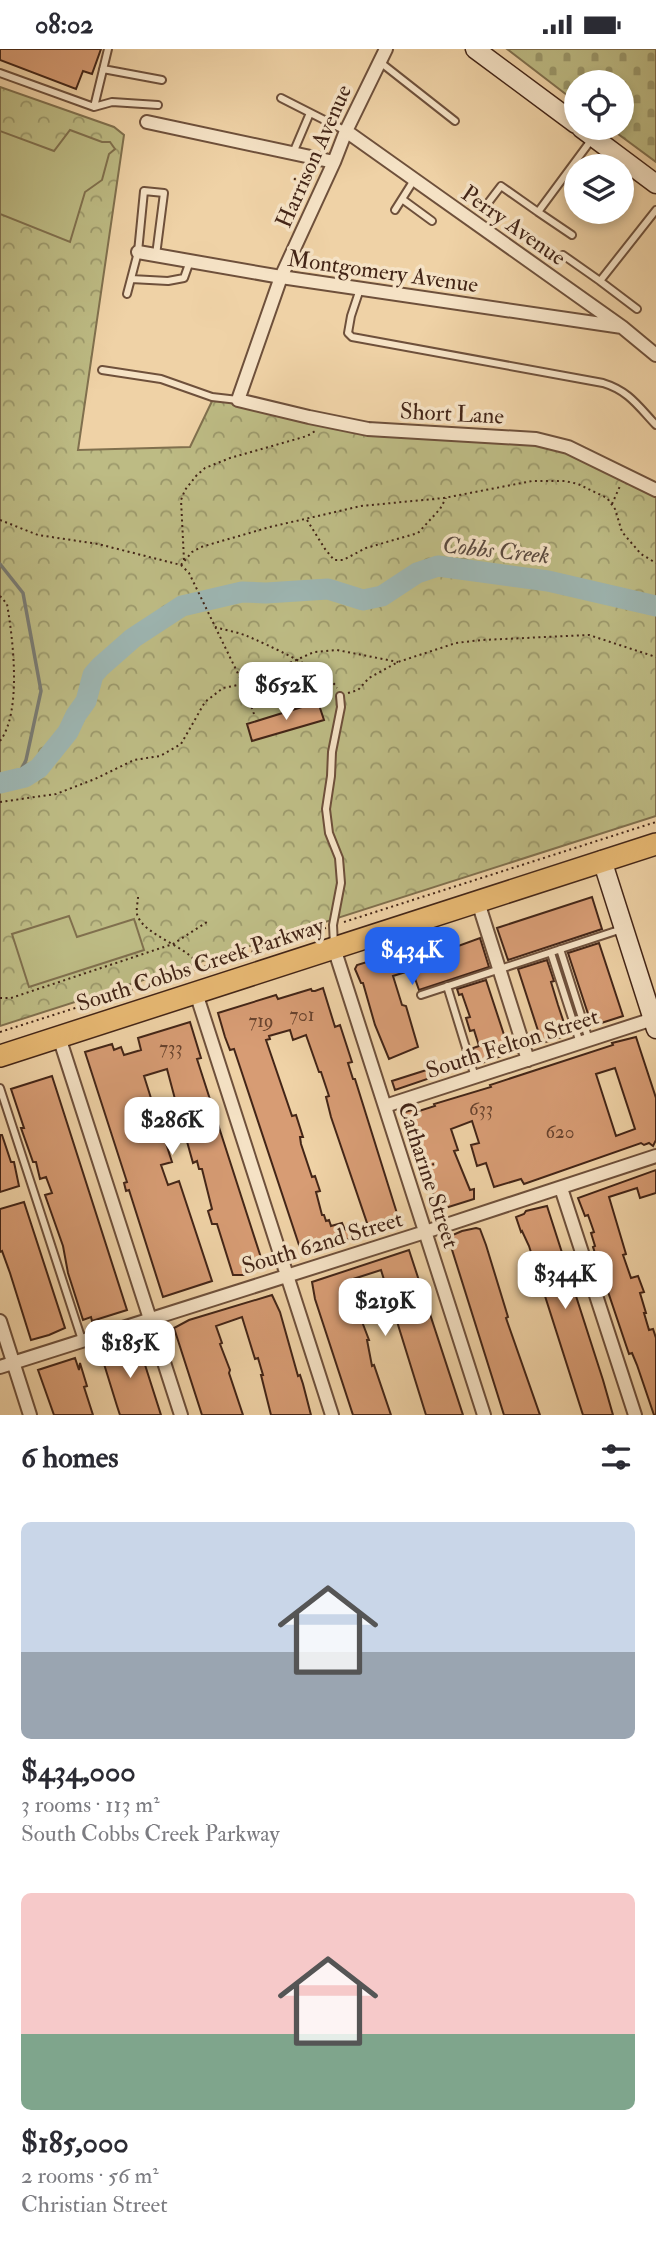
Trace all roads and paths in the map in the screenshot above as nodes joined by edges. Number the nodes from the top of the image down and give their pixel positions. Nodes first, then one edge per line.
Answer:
1 (108, 49) edge
2 (386, 49) edge
3 (475, 49) edge
4 (380, 62) junction
5 (103, 69) junction
6 (0, 73) edge
7 (162, 80) dead end
8 (281, 98) dead end
9 (158, 105) dead end
10 (94, 107) junction
11 (310, 113) junction
12 (564, 115) edge
13 (455, 121) dead end
14 (147, 122) dead end
15 (346, 131) junction
16 (582, 140) edge
17 (598, 140) edge
18 (293, 153) junction
19 (334, 162) junction
20 (414, 180) junction
21 (656, 184) edge
22 (402, 199) junction
23 (488, 203) dead end
24 (395, 210) dead end
25 (656, 210) edge
26 (538, 212) junction
27 (432, 221) dead end
28 (572, 235) dead end
29 (138, 252) junction
30 (156, 255) junction
31 (564, 255) dead end
32 (190, 261) junction
33 (131, 278) junction
34 (281, 278) junction
35 (600, 281) junction
36 (360, 289) junction
37 (127, 294) dead end
38 (637, 309) dead end
39 (622, 327) junction
40 (656, 355) edge
41 (102, 370) dead end
42 (238, 400) junction
43 (327, 421) junction
44 (656, 425) edge
45 (625, 475) junction
46 (656, 490) edge
47 (447, 497) junction
48 (612, 505) junction
49 (306, 519) junction
50 (0, 520) edge
51 (184, 561) junction
52 (656, 563) edge
53 (181, 565) junction
54 (0, 596) edge
55 (215, 627) junction
56 (656, 657) edge
57 (295, 659) junction
58 (398, 662) junction
59 (243, 684) junction
60 (358, 690) dead end
61 (340, 696) joint
62 (254, 714) dead end
63 (0, 741) edge
64 (0, 803) edge
65 (656, 844) edge
66 (579, 847) dead end
67 (581, 852) dead end
68 (603, 860) junction
69 (138, 897) dead end
70 (478, 902) junction
71 (207, 922) dead end
72 (623, 929) junction
73 (173, 943) junction
74 (334, 948) junction
75 (561, 949) junction
76 (551, 953) junction
77 (499, 969) junction
78 (447, 986) junction
79 (203, 991) junction
80 (421, 995) dead end
81 (0, 997) edge
82 (655, 1024) edge
83 (59, 1037) junction
84 (585, 1041) junction
85 (0, 1056) edge
86 (528, 1060) junction
87 (475, 1077) junction
88 (0, 1088) edge
89 (384, 1107) junction
90 (656, 1156) edge
91 (561, 1188) junction
92 (425, 1232) junction
93 (287, 1275) junction
94 (150, 1318) junction
95 (0, 1321) edge
96 (82, 1340) junction
97 (13, 1362) junction
98 (0, 1367) edge
99 (30, 1415) edge
100 (181, 1415) edge
101 (332, 1415) edge
102 (484, 1415) edge
103 (635, 1415) edge

1 - 5 lane
2 - 4 street, Harrison Avenue
3 - 12 main road
4 - 13 lane
4 - 15 street, Harrison Avenue
5 - 7 lane
5 - 10 lane
6 - 10 lane
8 - 11 lane
9 - 10 lane
11 - 15 lane
11 - 18 lane
14 - 18 street
15 - 19 street, Harrison Avenue
15 - 20 street, Perry Avenue
16 - 26 lane
17 - 21 main road
18 - 19 street
19 - 34 street, Harrison Avenue
20 - 22 lane
20 - 39 street, Perry Avenue
22 - 24 lane
22 - 27 lane
23 - 26 lane
25 - 35 lane
26 - 28 lane
29 - 30 street, Montgomery Avenue
29 - 30 lane
29 - 33 lane
30 - 32 street, Montgomery Avenue
31 - 35 lane
32 - 33 lane
32 - 34 street, Montgomery Avenue
33 - 37 lane
34 - 36 street, Montgomery Avenue
34 - 42 street, Harrison Avenue
35 - 38 lane
36 - 39 street, Montgomery Avenue
36 - 44 lane
39 - 40 street, Perry Avenue
41 - 42 lane
42 - 43 street, Short Lane
43 - 45 street, Short Lane
43 - 51 path
45 - 46 street, Short Lane
45 - 48 path
47 - 48 path
47 - 49 path
47 - 49 path
48 - 52 path
49 - 51 path
50 - 53 path
51 - 53 path
53 - 55 path
54 - 63 path
55 - 57 path
55 - 59 path
56 - 58 path
57 - 58 path
57 - 59 path
57 - 61 path
58 - 60 path
59 - 62 path
59 - 64 path
61 - 74 lane
65 - 68 main road, South Cobbs Creek Parkway
66 - 67 path
68 - 70 main road, South Cobbs Creek Parkway
68 - 72 main road
69 - 73 path
70 - 74 main road, South Cobbs Creek Parkway
70 - 77 street
71 - 73 path
72 - 75 lane
72 - 82 main road
73 - 79 path
73 - 81 path
74 - 79 main road, South Cobbs Creek Parkway
74 - 89 street, Catharine Street
75 - 76 lane
75 - 84 lane
76 - 77 lane
76 - 84 lane
77 - 78 lane
77 - 86 street
78 - 80 lane
78 - 87 lane
79 - 83 main road, South Cobbs Creek Parkway
79 - 93 street
82 - 84 street, South Felton Street
83 - 85 main road, South Cobbs Creek Parkway
83 - 94 street
84 - 86 street, South Felton Street
86 - 87 street, South Felton Street
87 - 89 street, South Felton Street
88 - 96 lane
89 - 92 street, Catharine Street
90 - 91 street, South 62nd Street
91 - 92 street, South 62nd Street
91 - 103 street
92 - 93 street, South 62nd Street
92 - 102 street, Catharine Street
93 - 94 street, South 62nd Street
93 - 101 street
94 - 96 street, South 62nd Street
94 - 100 street
95 - 97 street
96 - 97 street, South 62nd Street
97 - 98 street, South 62nd Street
97 - 99 street

